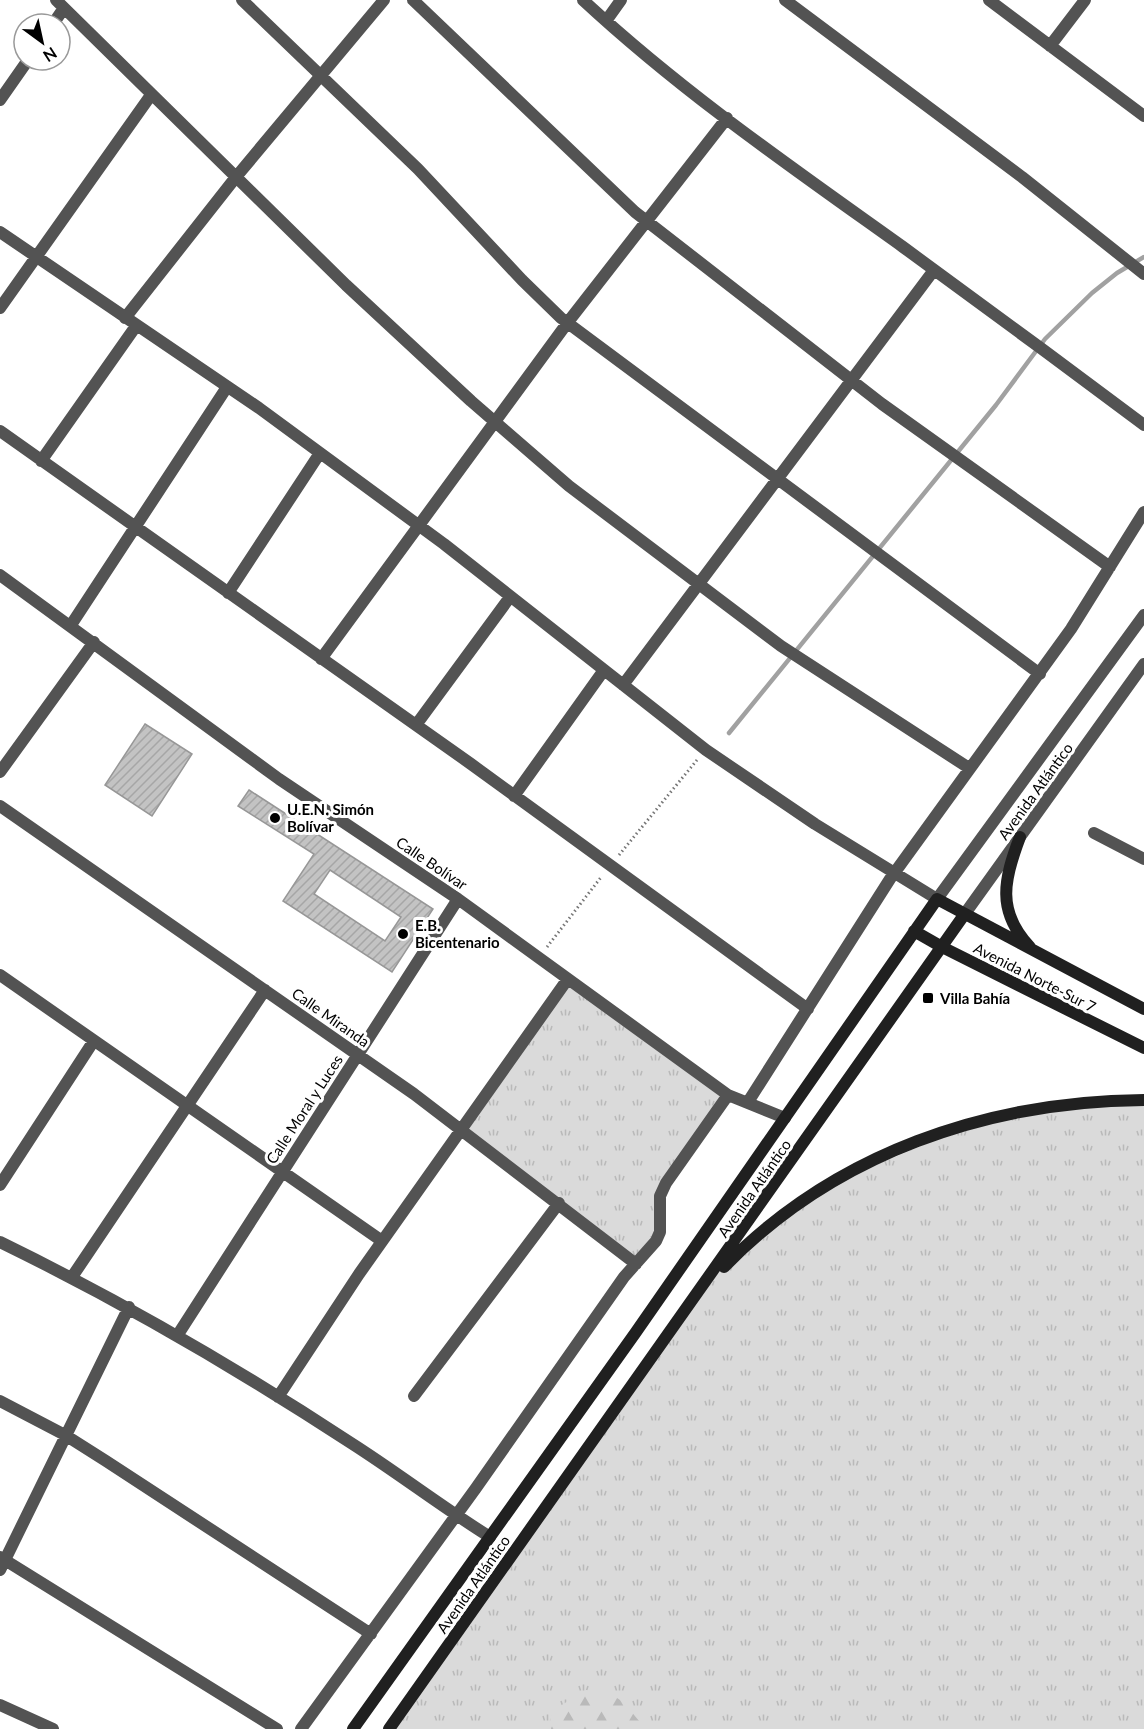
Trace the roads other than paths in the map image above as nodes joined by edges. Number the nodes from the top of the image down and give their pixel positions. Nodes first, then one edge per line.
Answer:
1 (242, 0) edge
2 (384, 0) edge
3 (413, 0) edge
4 (583, 0) edge
5 (621, 0) edge
6 (785, 0) edge
7 (989, 0) edge
8 (1085, 0) edge
9 (60, 4) edge
10 (606, 21) junction
11 (1050, 46) junction
12 (20, 72) edge
13 (323, 76) junction
14 (151, 95) junction
15 (0, 100) edge
16 (1144, 116) edge
17 (728, 118) junction
18 (236, 177) junction
19 (646, 220) junction
20 (0, 232) edge
21 (34, 256) junction
22 (934, 270) junction
23 (1144, 274) edge
24 (0, 308) edge
25 (125, 318) junction
26 (568, 322) junction
27 (136, 326) junction
28 (851, 379) junction
29 (226, 387) junction
30 (494, 421) junction
31 (1144, 425) edge
32 (0, 431) edge
33 (320, 453) junction
34 (41, 462) junction
35 (777, 480) junction
36 (1144, 512) edge
37 (419, 526) junction
38 (133, 527) junction
39 (1110, 567) junction
40 (0, 575) edge
41 (698, 584) junction
42 (228, 593) junction
43 (510, 597) junction
44 (1144, 615) edge
45 (71, 626) junction
46 (93, 642) junction
47 (321, 659) junction
48 (1144, 664) edge
49 (604, 670) junction
50 (1040, 674) junction
51 (623, 685) junction
52 (416, 725) junction
53 (969, 768) junction
54 (0, 772) edge
55 (514, 796) junction
56 (0, 806) edge
57 (1094, 833) dead end
58 (1020, 837) junction
59 (1144, 860) edge
60 (893, 874) junction
61 (458, 899) junction
62 (937, 899) junction
63 (964, 915) junction
64 (914, 931) junction
65 (942, 947) junction
66 (1035, 952) junction
67 (0, 975) edge
68 (567, 980) junction
69 (265, 990) junction
70 (808, 1009) junction
71 (1144, 1010) edge
72 (93, 1042) junction
73 (1144, 1048) edge
74 (358, 1055) junction
75 (728, 1095) junction
76 (1144, 1100) edge
77 (748, 1102) junction
78 (185, 1106) junction
79 (785, 1118) junction
80 (460, 1128) junction
81 (280, 1172) junction
82 (0, 1185) edge
83 (559, 1203) junction
84 (382, 1241) junction
85 (0, 1242) edge
86 (636, 1263) junction
87 (72, 1277) junction
88 (696, 1296) junction
89 (129, 1307) junction
90 (177, 1336) junction
91 (414, 1396) dead end
92 (278, 1397) junction
93 (0, 1401) edge
94 (65, 1435) junction
95 (456, 1516) junction
96 (490, 1537) junction
97 (2, 1563) edge
98 (370, 1634) junction
99 (0, 1706) edge
100 (53, 1729) edge
101 (277, 1729) edge
102 (301, 1729) edge
103 (353, 1729) edge
104 (388, 1729) edge

1 - 13 street
2 - 13 street
3 - 19 street
4 - 10 street
5 - 10 street
6 - 23 street
7 - 11 street
8 - 11 street
9 - 14 street
10 - 17 street
11 - 16 street
12 - 15 street
13 - 18 street
13 - 26 street
14 - 18 street
14 - 21 street
17 - 19 street
17 - 22 street
18 - 25 street
18 - 30 street
19 - 26 street
19 - 28 street
20 - 21 street
21 - 24 street
21 - 25 street
22 - 28 street
22 - 31 street
25 - 27 street
26 - 30 street
26 - 35 street
27 - 29 street
27 - 34 street
28 - 35 street
28 - 39 street
29 - 33 street
29 - 38 street
30 - 37 street
30 - 41 street
32 - 34 street
33 - 37 street
33 - 42 street
34 - 38 street
35 - 41 street
35 - 50 street
36 - 39 street
37 - 43 street
37 - 47 street
38 - 42 street
38 - 45 street
39 - 50 street
40 - 45 street, Calle Bolívar
41 - 51 street
41 - 53 street
42 - 47 street
43 - 49 street
43 - 52 street
44 - 62 street, Avenida Atlántico
45 - 46 street, Calle Bolívar
46 - 54 street
46 - 61 street, Calle Bolívar
47 - 52 street
48 - 58 street, Avenida Atlántico
49 - 51 street
49 - 55 street
50 - 53 street
51 - 60 street
52 - 55 street
53 - 60 street
55 - 70 street
56 - 69 street, Calle Miranda
57 - 59 street
58 - 63 street, Avenida Atlántico
58 - 66 main road
60 - 62 street
60 - 70 street
61 - 68 street, Calle Bolívar
61 - 74 street, Calle Moral y Luces
62 - 63 main road, Avenida Norte-Sur 7
62 - 64 main road, Avenida Atlántico
63 - 65 main road, Avenida Atlántico
63 - 66 main road, Avenida Norte-Sur 7
64 - 65 main road, Avenida Norte-Sur 7
64 - 79 main road, Avenida Atlántico
65 - 73 main road, Avenida Norte-Sur 7
65 - 88 main road, Avenida Atlántico
66 - 71 main road, Avenida Norte-Sur 7
67 - 72 street
68 - 75 street, Calle Bolívar
68 - 80 street
69 - 74 street, Calle Miranda
69 - 78 street
70 - 77 street
72 - 78 street
72 - 82 street
74 - 80 street, Calle Miranda
74 - 81 street, Calle Moral y Luces
75 - 77 street, Calle Bolívar
75 - 86 street
76 - 88 main road
77 - 79 street, Calle Bolívar
78 - 81 street
78 - 87 street
79 - 96 main road, Avenida Atlántico
80 - 83 street, Calle Miranda
80 - 84 street
81 - 84 street
81 - 90 street, Calle Moral y Luces
83 - 86 street, Calle Miranda
83 - 91 street
84 - 92 street
85 - 87 street
86 - 95 street
87 - 89 street
88 - 104 main road, Avenida Atlántico
89 - 90 street
89 - 94 street
90 - 92 street
92 - 95 street
93 - 94 street
94 - 97 street
94 - 98 street
95 - 96 street
95 - 98 street
96 - 103 main road, Avenida Atlántico
97 - 101 street
98 - 102 street
99 - 100 street

